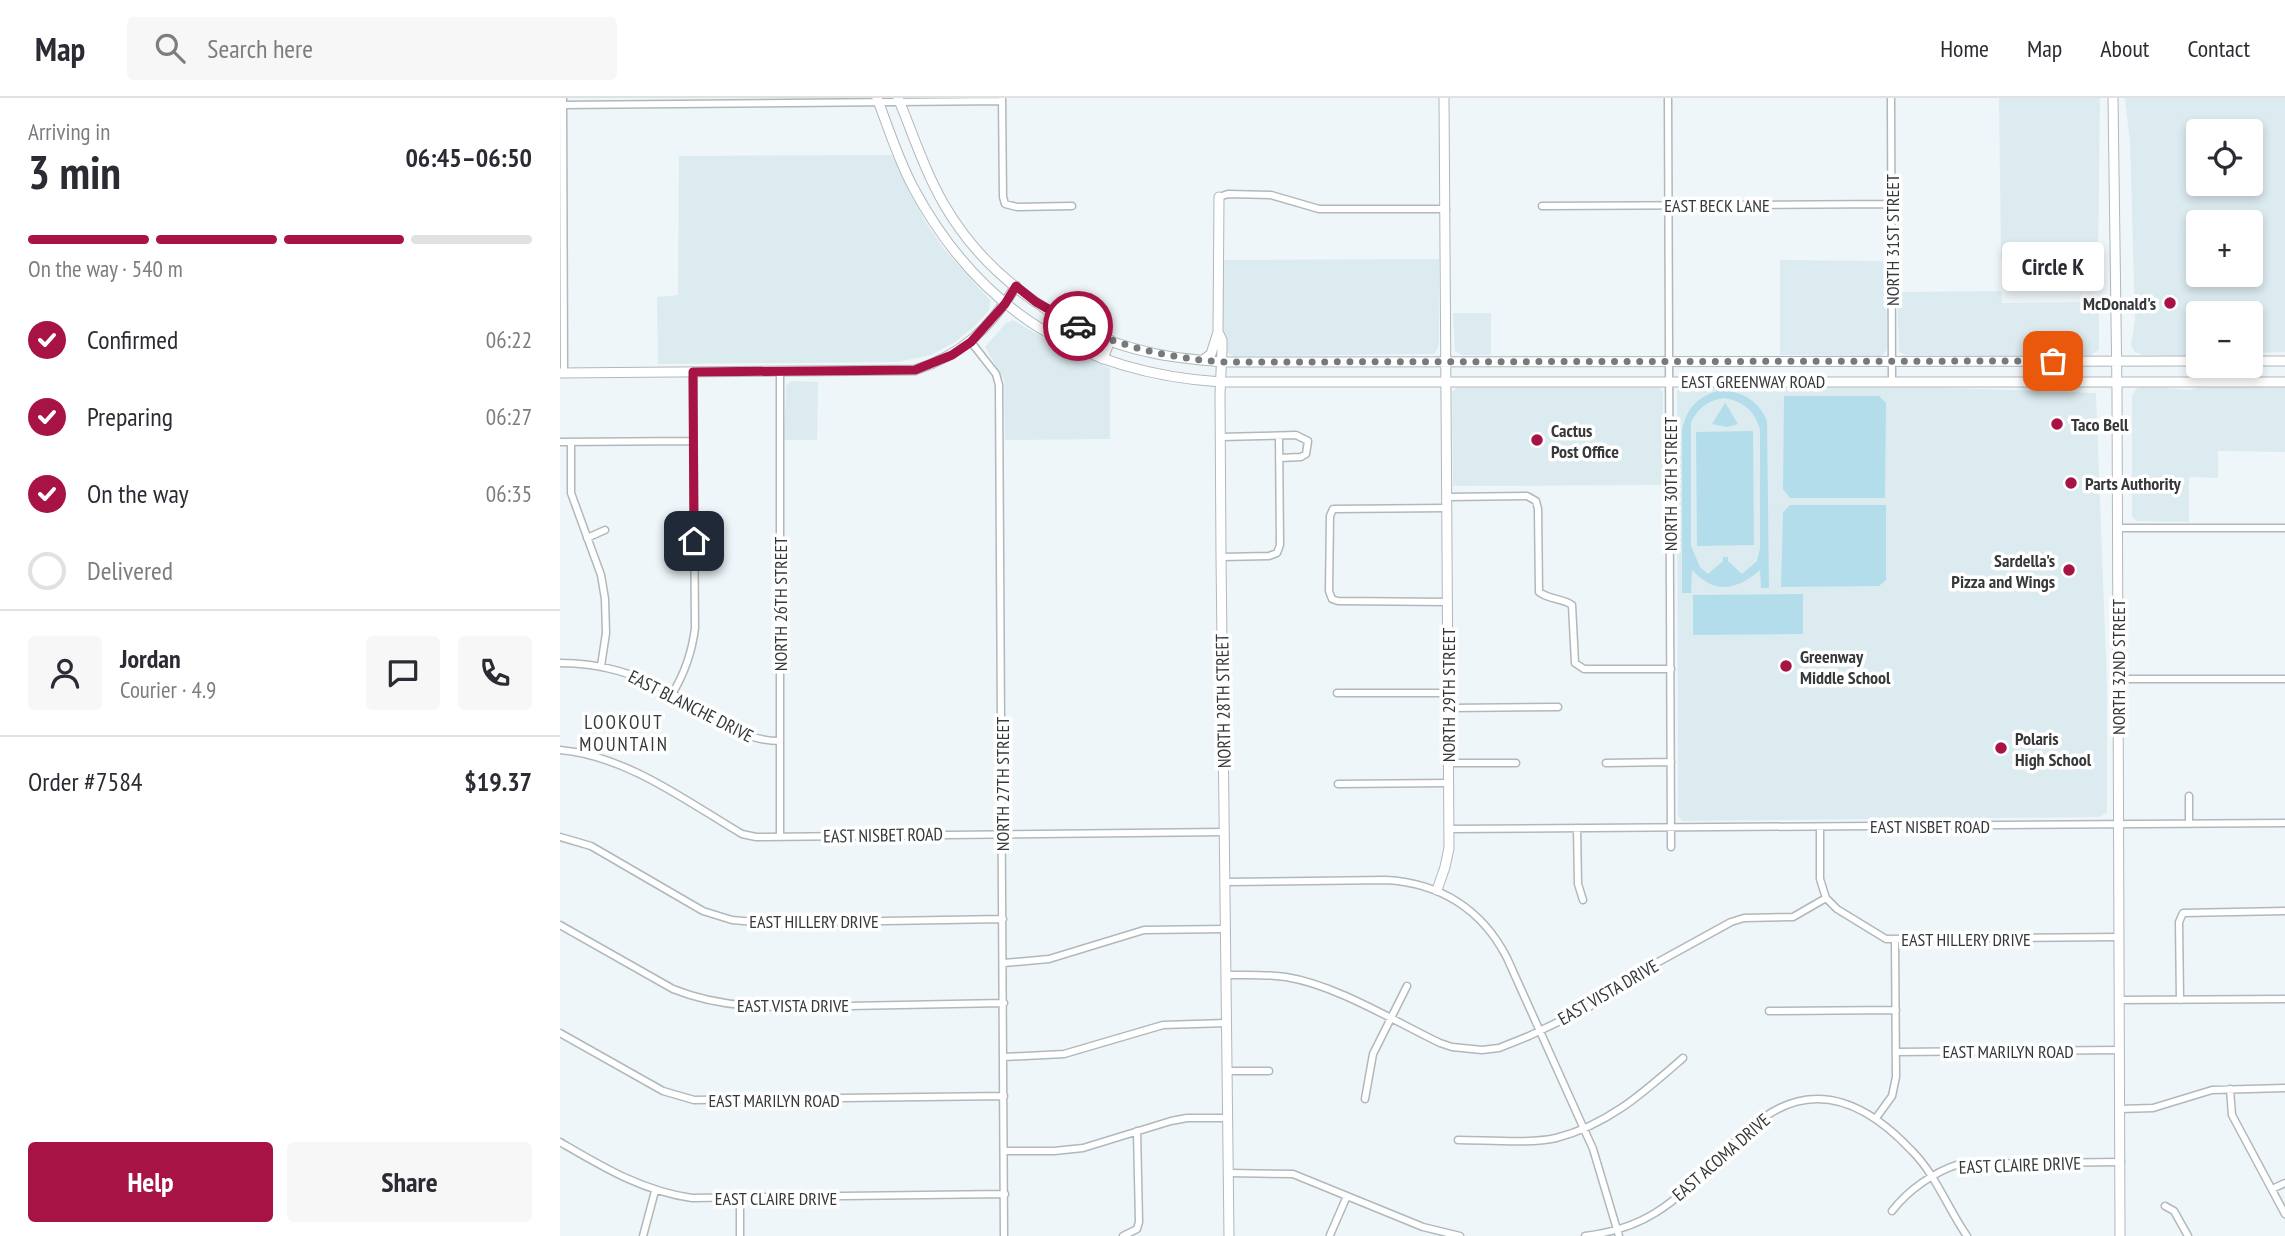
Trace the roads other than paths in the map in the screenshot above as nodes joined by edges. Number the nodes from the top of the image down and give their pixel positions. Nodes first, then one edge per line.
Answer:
1 (1444, 98) edge
2 (1668, 98) edge
3 (1891, 98) edge
4 (2113, 98) edge
5 (877, 100) edge
6 (899, 100) edge
7 (1002, 100) edge
8 (562, 102) edge
9 (1219, 197) joint
10 (944, 204) junction
11 (1892, 204) junction
12 (1669, 205) junction
13 (1072, 206) dead end
14 (1542, 206) dead end
15 (1446, 209) junction
16 (928, 212) junction
17 (1016, 286) junction
18 (1005, 304) junction
19 (1218, 332) junction
20 (1110, 340) junction
21 (971, 342) junction
22 (1103, 359) junction
23 (1203, 360) junction
24 (1670, 361) junction
25 (1992, 361) junction
26 (2116, 361) junction
27 (2186, 361) edge
28 (1222, 362) junction
29 (1304, 362) junction
30 (1446, 362) junction
31 (1892, 362) junction
32 (2263, 362) edge
33 (2285, 362) edge
34 (780, 371) junction
35 (693, 372) junction
36 (562, 373) edge
37 (2236, 378) edge
38 (1670, 380) junction
39 (1446, 381) junction
40 (1892, 381) junction
41 (2117, 381) junction
42 (1221, 382) junction
43 (1302, 382) junction
44 (1992, 382) junction
45 (2236, 382) junction
46 (2285, 382) edge
47 (1279, 436) junction
48 (1220, 437) junction
49 (693, 441) junction
50 (560, 442) edge
51 (571, 442) junction
52 (1279, 458) junction
53 (1447, 503) junction
54 (2118, 528) junction
55 (2285, 528) edge
56 (605, 530) dead end
57 (587, 538) junction
58 (1221, 557) junction
59 (1448, 601) junction
60 (560, 663) edge
61 (601, 666) junction
62 (1671, 669) junction
63 (2118, 679) junction
64 (2285, 679) edge
65 (1337, 693) dead end
66 (1448, 693) junction
67 (672, 694) junction
68 (1558, 707) dead end
69 (1448, 708) junction
70 (780, 741) junction
71 (560, 750) edge
72 (1671, 762) junction
73 (1448, 763) junction
74 (1516, 763) dead end
75 (1606, 763) dead end
76 (1448, 783) junction
77 (1338, 784) dead end
78 (2189, 796) dead end
79 (2285, 823) edge
80 (2118, 824) junction
81 (2189, 824) junction
82 (1672, 827) junction
83 (1820, 827) junction
84 (1577, 828) junction
85 (1449, 829) junction
86 (1225, 832) junction
87 (1002, 834) junction
88 (560, 837) edge
89 (780, 837) junction
90 (1671, 847) dead end
91 (1226, 882) junction
92 (1437, 890) junction
93 (1826, 898) junction
94 (1583, 900) dead end
95 (2285, 911) edge
96 (1003, 919) junction
97 (560, 925) edge
98 (1226, 929) junction
99 (2119, 937) junction
100 (1895, 940) junction
101 (1003, 963) junction
102 (1227, 975) junction
103 (1407, 986) dead end
104 (2285, 999) edge
105 (2119, 1000) junction
106 (2180, 1000) junction
107 (1004, 1003) junction
108 (1896, 1010) junction
109 (1769, 1011) dead end
110 (1390, 1020) junction
111 (1227, 1023) junction
112 (1540, 1031) junction
113 (560, 1033) edge
114 (2120, 1051) junction
115 (1896, 1052) junction
116 (1004, 1057) junction
117 (1683, 1058) dead end
118 (1227, 1071) junction
119 (1269, 1071) dead end
120 (2285, 1088) edge
121 (2230, 1089) junction
122 (1004, 1097) junction
123 (1365, 1099) dead end
124 (2120, 1109) junction
125 (1227, 1118) junction
126 (1876, 1118) junction
127 (1584, 1127) junction
128 (1137, 1131) junction
129 (1458, 1140) dead end
130 (560, 1142) edge
131 (1004, 1152) junction
132 (2121, 1162) junction
133 (1228, 1173) junction
134 (1932, 1178) junction
135 (2285, 1183) edge
136 (2272, 1189) junction
137 (655, 1191) junction
138 (1004, 1194) junction
139 (1348, 1196) junction
140 (740, 1198) junction
141 (2165, 1206) dead end
142 (1892, 1211) dead end
143 (2285, 1214) edge
144 (1434, 1233) edge
145 (1618, 1233) edge
146 (1330, 1235) edge
147 (643, 1236) edge
148 (740, 1236) edge
149 (1004, 1236) edge
150 (1123, 1236) edge
151 (1228, 1236) edge
152 (1460, 1236) edge
153 (1585, 1236) edge
154 (1967, 1236) edge
155 (2120, 1236) edge
156 (2188, 1236) edge

1 - 15 main road, NORTH 29TH STREET
2 - 12 street, NORTH 30TH STREET
3 - 11 street, NORTH 31ST STREET
4 - 26 main road, NORTH 32ND STREET
5 - 6 street
5 - 8 street
5 - 16 main road, EAST GREENWAY ROAD
6 - 7 street
6 - 10 main road, EAST GREENWAY ROAD
7 - 13 street
8 - 36 street
9 - 15 street
9 - 19 main road, NORTH 28TH STREET
10 - 16 main road
10 - 17 main road, EAST GREENWAY ROAD
11 - 12 street, EAST BECK LANE
11 - 31 street, NORTH 31ST STREET
12 - 14 street, EAST BECK LANE
12 - 24 street, NORTH 30TH STREET
15 - 30 main road, NORTH 29TH STREET
16 - 18 main road, EAST GREENWAY ROAD
17 - 18 main road
17 - 20 main road, EAST GREENWAY ROAD
18 - 21 main road
18 - 22 main road, EAST GREENWAY ROAD
19 - 23 main road, NORTH 28TH STREET
19 - 28 main road, NORTH 28TH STREET
20 - 22 main road
20 - 23 main road, EAST GREENWAY ROAD
21 - 34 main road
21 - 87 street, NORTH 27TH STREET
22 - 42 main road, EAST GREENWAY ROAD
23 - 28 main road, EAST GREENWAY ROAD
24 - 30 main road, EAST GREENWAY ROAD
24 - 31 main road, EAST GREENWAY ROAD
24 - 38 street, NORTH 30TH STREET
25 - 26 main road, EAST GREENWAY ROAD
25 - 31 main road, EAST GREENWAY ROAD
25 - 44 main road
26 - 27 main road, EAST GREENWAY ROAD
26 - 41 main road, NORTH 32ND STREET
28 - 29 main road, EAST GREENWAY ROAD
28 - 42 main road, NORTH 28TH STREET
29 - 30 main road, EAST GREENWAY ROAD
29 - 43 main road
30 - 39 main road, NORTH 29TH STREET
31 - 40 street, NORTH 31ST STREET
32 - 33 main road
34 - 35 main road
34 - 70 street, NORTH 26TH STREET
35 - 36 main road
35 - 49 street
37 - 45 main road
38 - 39 main road, EAST GREENWAY ROAD
38 - 40 main road, EAST GREENWAY ROAD
38 - 62 street, NORTH 30TH STREET
39 - 43 main road, EAST GREENWAY ROAD
39 - 53 main road, NORTH 29TH STREET
40 - 44 main road, EAST GREENWAY ROAD
41 - 44 main road, EAST GREENWAY ROAD
41 - 45 main road, EAST GREENWAY ROAD
41 - 54 main road, NORTH 32ND STREET
42 - 43 main road, EAST GREENWAY ROAD
42 - 48 main road, NORTH 28TH STREET
45 - 46 main road, EAST GREENWAY ROAD
47 - 48 street
47 - 52 street
47 - 52 street
48 - 58 main road, NORTH 28TH STREET
49 - 51 street
49 - 67 street
50 - 51 street
51 - 57 street
52 - 58 street
53 - 59 main road, NORTH 29TH STREET
53 - 59 street
53 - 62 street
54 - 55 street
54 - 63 main road, NORTH 32ND STREET
56 - 57 street
57 - 61 street
58 - 86 main road, NORTH 28TH STREET
59 - 66 main road, NORTH 29TH STREET
60 - 61 street, EAST BLANCHE DRIVE
61 - 67 street, EAST BLANCHE DRIVE
62 - 72 street, NORTH 30TH STREET
63 - 64 street
63 - 80 main road, NORTH 32ND STREET
65 - 66 street
66 - 69 main road, NORTH 29TH STREET
67 - 70 street, EAST BLANCHE DRIVE
68 - 69 street
69 - 73 main road, NORTH 29TH STREET
70 - 89 street, NORTH 26TH STREET
71 - 89 street, EAST NISBET ROAD
72 - 75 street
72 - 82 street, NORTH 30TH STREET
73 - 74 street
73 - 76 main road, NORTH 29TH STREET
76 - 77 street
76 - 85 main road, NORTH 29TH STREET
78 - 81 street
79 - 81 street, EAST NISBET ROAD
80 - 81 street, EAST NISBET ROAD
80 - 83 street, EAST NISBET ROAD
80 - 99 main road, NORTH 32ND STREET
82 - 83 street, EAST NISBET ROAD
82 - 84 street, EAST NISBET ROAD
82 - 90 street
83 - 93 street
84 - 85 street, EAST NISBET ROAD
84 - 94 street
85 - 92 main road, NORTH 29TH STREET
86 - 87 street, EAST NISBET ROAD
86 - 91 main road, NORTH 28TH STREET
87 - 89 street, EAST NISBET ROAD
87 - 96 street, NORTH 27TH STREET
88 - 96 street, EAST HILLERY DRIVE
91 - 92 street
91 - 98 main road, NORTH 28TH STREET
92 - 112 street
93 - 100 street, EAST HILLERY DRIVE
93 - 112 street, EAST VISTA DRIVE
95 - 106 street
96 - 101 street, NORTH 27TH STREET
97 - 107 street, EAST VISTA DRIVE
98 - 101 street
98 - 102 main road, NORTH 28TH STREET
99 - 100 street, EAST HILLERY DRIVE
99 - 105 main road, NORTH 32ND STREET
100 - 108 street
101 - 107 street, NORTH 27TH STREET
102 - 110 street, EAST VISTA DRIVE
102 - 111 main road, NORTH 28TH STREET
103 - 110 street
104 - 106 street
105 - 106 street
105 - 114 main road, NORTH 32ND STREET
107 - 116 street, NORTH 27TH STREET
108 - 109 street
108 - 115 street
110 - 112 street, EAST VISTA DRIVE
110 - 123 street
111 - 116 street
111 - 118 main road, NORTH 28TH STREET
112 - 127 street
113 - 122 street, EAST MARILYN ROAD
114 - 115 street, EAST MARILYN ROAD
114 - 124 main road, NORTH 32ND STREET
115 - 126 street
116 - 122 street, NORTH 27TH STREET
117 - 127 street
118 - 119 street
118 - 125 main road, NORTH 28TH STREET
120 - 121 street
121 - 124 street
121 - 136 street
122 - 131 street, NORTH 27TH STREET
124 - 132 main road, NORTH 32ND STREET
125 - 128 street
125 - 133 main road, NORTH 28TH STREET
126 - 134 street, EAST ACOMA DRIVE
126 - 145 street, EAST ACOMA DRIVE
127 - 129 street
127 - 145 street
128 - 131 street
128 - 150 street
130 - 137 street, EAST CLAIRE DRIVE
131 - 138 street, NORTH 27TH STREET
132 - 134 street, EAST CLAIRE DRIVE
132 - 155 main road, NORTH 32ND STREET
133 - 139 street
133 - 151 main road, NORTH 28TH STREET
134 - 142 street, EAST CLAIRE DRIVE
134 - 154 street, EAST ACOMA DRIVE
135 - 136 street
136 - 143 street
137 - 140 street, EAST CLAIRE DRIVE
137 - 147 street
138 - 140 street, EAST CLAIRE DRIVE
138 - 149 street, NORTH 27TH STREET
139 - 144 street
139 - 146 street
140 - 148 street
141 - 156 street
144 - 152 street
145 - 153 street, EAST ACOMA DRIVE

